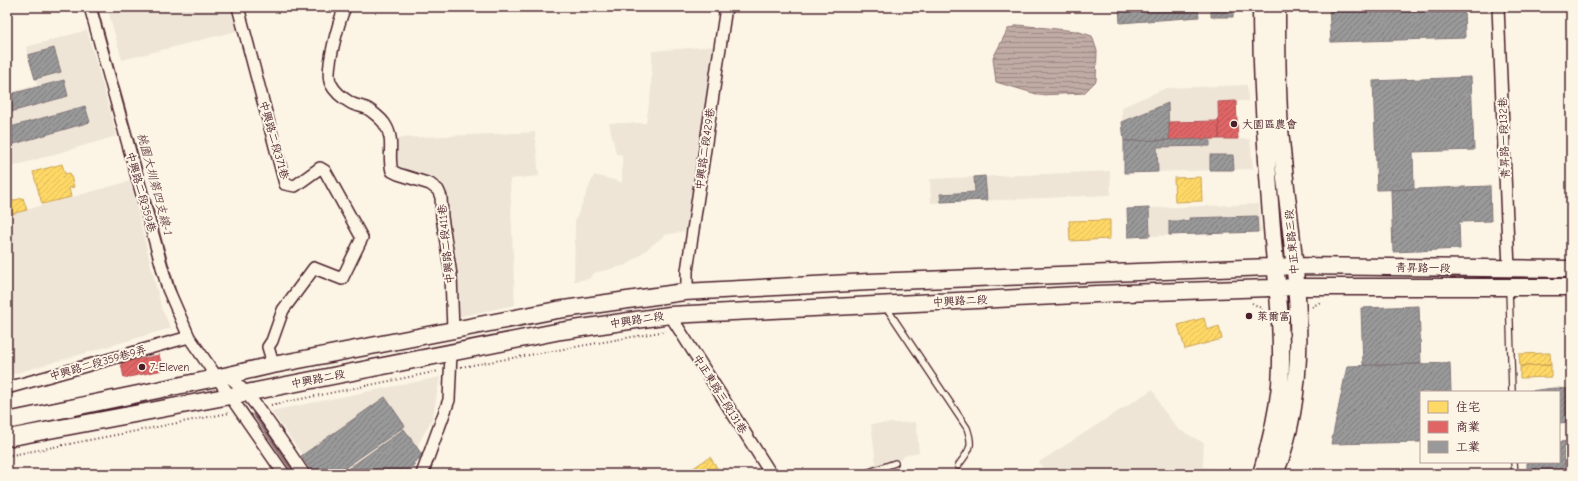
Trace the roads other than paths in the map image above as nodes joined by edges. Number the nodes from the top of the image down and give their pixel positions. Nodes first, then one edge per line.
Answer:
1 (90, 7) edge
2 (238, 7) edge
3 (345, 7) edge
4 (726, 7) edge
5 (1261, 7) edge
6 (1277, 7) edge
7 (1498, 7) edge
8 (1295, 266) junction
9 (1275, 267) junction
10 (1508, 268) junction
11 (1571, 269) edge
12 (1123, 273) junction
13 (1509, 286) junction
14 (1296, 287) junction
15 (1571, 287) edge
16 (1276, 288) junction
17 (684, 292) junction
18 (1124, 293) junction
19 (885, 305) junction
20 (670, 315) junction
21 (453, 330) junction
22 (189, 337) junction
23 (451, 353) junction
24 (268, 366) junction
25 (218, 375) junction
26 (7, 388) edge
27 (1512, 391) edge
28 (238, 395) junction
29 (7, 420) edge
30 (7, 438) edge
31 (895, 463) dead end
32 (1514, 463) edge
33 (958, 466) dead end
34 (284, 474) edge
35 (304, 474) edge
36 (422, 474) edge
37 (770, 474) edge
38 (864, 474) edge
39 (1261, 474) edge
40 (1275, 474) edge
41 (1515, 474) edge

1 - 22 street, 中興路二段359巷
2 - 24 street, 中興路二段371巷
3 - 21 street, 中興路二段411巷
4 - 17 street, 中興路二段429巷
5 - 9 street, 中正東路三段
6 - 8 street, 中正東路三段
7 - 10 street, 青昇路一段132巷
8 - 9 street, 青昇路一段
8 - 10 street, 青昇路一段
8 - 14 street, 中正東路三段
9 - 12 street, 中興路二段
9 - 16 street, 中正東路三段
10 - 11 street, 青昇路一段
10 - 13 street
12 - 17 street, 中興路二段
12 - 18 street
13 - 14 street, 青昇路一段
13 - 15 street, 青昇路一段
13 - 27 lane
14 - 16 street, 青昇路一段
14 - 40 street, 中正東路三段
16 - 18 street, 中興路二段
16 - 39 street, 中正東路三段
17 - 20 street
17 - 21 street, 中興路二段
18 - 19 street, 中興路二段
19 - 20 street, 中興路二段
19 - 33 lane
20 - 23 street, 中興路二段
20 - 37 street, 中正東路三段131巷
21 - 23 street
21 - 24 street, 中興路二段
22 - 25 street, 中興路二段359巷
22 - 26 street, 中興路二段359巷9弄
23 - 28 street, 中興路二段
23 - 36 street
24 - 25 street, 中興路二段
25 - 28 street
25 - 28 street
25 - 29 street, 中興路二段
28 - 30 street, 中興路二段
28 - 34 street
28 - 35 street
31 - 38 lane
32 - 41 lane

